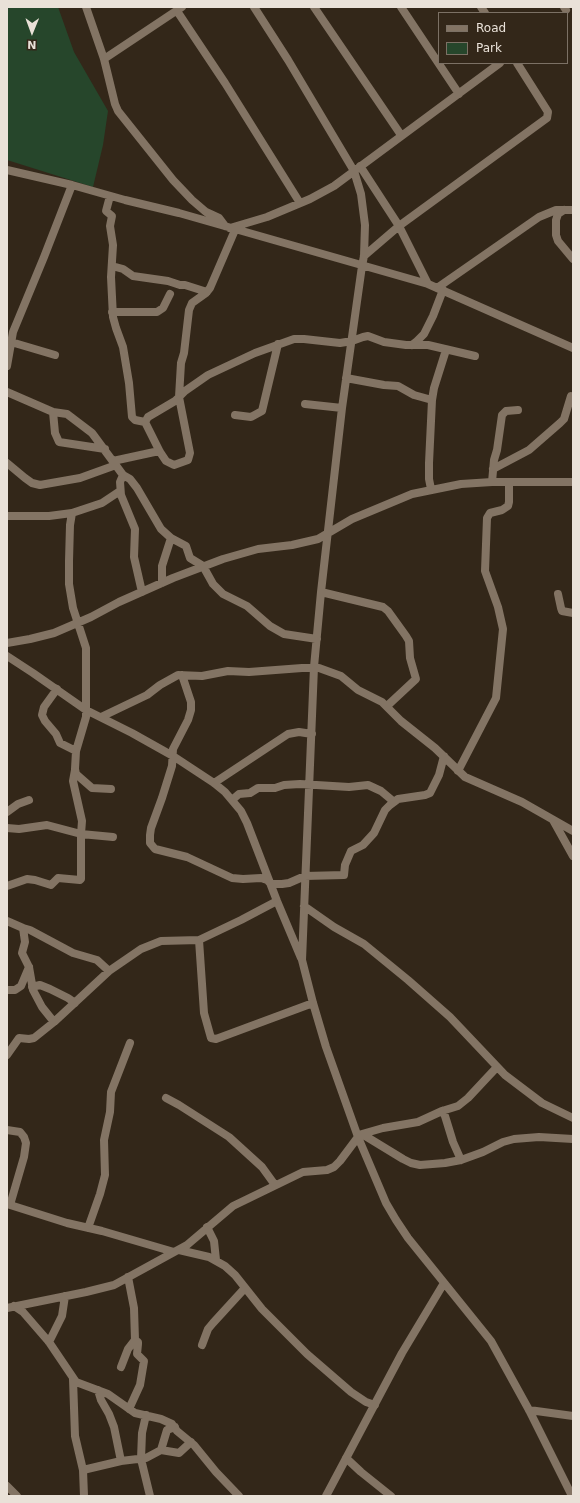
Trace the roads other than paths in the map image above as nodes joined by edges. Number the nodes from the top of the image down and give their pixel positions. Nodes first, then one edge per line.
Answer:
1 (86, 7) edge
2 (254, 7) edge
3 (314, 7) edge
4 (401, 7) edge
5 (180, 9) edge
6 (104, 59) junction
7 (438, 62) edge
8 (439, 64) edge
9 (499, 64) edge
10 (518, 64) edge
11 (459, 94) junction
12 (401, 135) junction
13 (357, 168) junction
14 (7, 170) edge
15 (72, 185) junction
16 (110, 196) junction
17 (300, 202) junction
18 (564, 210) junction
19 (573, 210) edge
20 (399, 226) junction
21 (230, 228) junction
22 (364, 256) junction
23 (573, 260) edge
24 (112, 266) junction
25 (362, 266) junction
26 (428, 284) junction
27 (440, 289) junction
28 (207, 292) junction
29 (170, 294) dead end
30 (112, 312) junction
31 (10, 331) edge
32 (352, 341) junction
33 (278, 344) junction
34 (412, 345) junction
35 (572, 345) edge
36 (9, 347) edge
37 (446, 350) junction
38 (55, 355) dead end
39 (475, 356) dead end
40 (7, 366) edge
41 (346, 378) junction
42 (7, 392) edge
43 (179, 397) junction
44 (573, 397) edge
45 (432, 400) junction
46 (305, 404) dead end
47 (342, 408) junction
48 (518, 410) dead end
49 (53, 412) junction
50 (235, 415) dead end
51 (145, 422) junction
52 (105, 449) junction
53 (159, 451) junction
54 (7, 463) edge
55 (115, 463) junction
56 (493, 468) junction
57 (123, 475) junction
58 (492, 482) junction
59 (509, 482) junction
60 (573, 482) edge
61 (432, 490) junction
62 (120, 491) junction
63 (72, 513) junction
64 (7, 516) edge
65 (327, 533) junction
66 (172, 538) junction
67 (203, 566) junction
68 (162, 583) junction
69 (142, 592) junction
70 (321, 592) junction
71 (558, 594) dead end
72 (573, 613) edge
73 (78, 622) junction
74 (317, 639) junction
75 (7, 643) edge
76 (7, 656) edge
77 (314, 667) junction
78 (182, 675) junction
79 (57, 689) junction
80 (387, 706) junction
81 (86, 710) junction
82 (101, 717) junction
83 (312, 734) junction
84 (76, 751) junction
85 (172, 756) junction
86 (444, 756) junction
87 (75, 769) junction
88 (458, 771) junction
89 (214, 783) junction
90 (309, 784) junction
91 (112, 789) dead end
92 (29, 800) dead end
93 (232, 800) junction
94 (393, 801) junction
95 (7, 812) edge
96 (553, 820) junction
97 (7, 828) edge
98 (573, 831) edge
99 (81, 834) junction
100 (113, 837) dead end
101 (573, 856) edge
102 (305, 876) junction
103 (271, 884) junction
104 (7, 886) edge
105 (276, 901) junction
106 (304, 906) junction
107 (7, 921) edge
108 (23, 928) junction
109 (199, 940) junction
110 (302, 960) junction
111 (29, 967) junction
112 (109, 971) junction
113 (32, 987) junction
114 (7, 990) edge
115 (75, 1003) junction
116 (313, 1003) junction
117 (54, 1022) junction
118 (130, 1043) dead end
119 (7, 1055) edge
120 (497, 1067) junction
121 (166, 1098) dead end
122 (442, 1111) junction
123 (573, 1118) edge
124 (7, 1130) edge
125 (360, 1136) junction
126 (573, 1139) edge
127 (461, 1160) junction
128 (275, 1185) junction
129 (8, 1205) edge
130 (207, 1227) junction
131 (88, 1228) junction
132 (176, 1251) junction
133 (216, 1260) junction
134 (128, 1277) junction
135 (444, 1283) junction
136 (245, 1288) junction
137 (65, 1296) junction
138 (11, 1307) edge
139 (135, 1340) junction
140 (49, 1342) junction
141 (202, 1345) dead end
142 (121, 1367) dead end
143 (74, 1379) junction
144 (98, 1390) junction
145 (375, 1405) junction
146 (129, 1409) junction
147 (529, 1410) junction
148 (146, 1415) junction
149 (573, 1416) edge
150 (175, 1427) junction
151 (191, 1442) junction
152 (161, 1450) junction
153 (346, 1458) junction
154 (141, 1459) junction
155 (121, 1461) junction
156 (83, 1470) junction
157 (7, 1486) edge
158 (17, 1496) edge
159 (84, 1496) edge
160 (148, 1496) edge
161 (239, 1496) edge
162 (326, 1496) edge
163 (391, 1496) edge
164 (572, 1496) edge

1 - 6 street
2 - 13 street
3 - 12 street
4 - 7 street
5 - 6 street
5 - 17 street
6 - 21 street
8 - 11 street
9 - 11 street
10 - 20 street
11 - 12 street
12 - 13 street
13 - 17 street
13 - 20 street
13 - 22 street
14 - 15 street
15 - 16 street
15 - 31 street
16 - 21 street
16 - 24 street
17 - 21 street
18 - 19 street
18 - 23 street
18 - 27 street
20 - 22 street
20 - 26 street
21 - 25 street
21 - 28 street
22 - 25 street
24 - 28 street
24 - 30 street
25 - 26 street
25 - 32 street
26 - 27 street
27 - 34 street
27 - 35 street
28 - 43 street
29 - 30 street
30 - 51 street
31 - 36 street
32 - 33 street
32 - 34 street
32 - 41 street
33 - 43 street
33 - 50 street
34 - 37 street
36 - 38 street
36 - 40 street
37 - 39 street
37 - 45 street
41 - 45 street
41 - 47 street
42 - 49 street
43 - 51 street
43 - 53 street
44 - 56 street
45 - 61 street
46 - 47 street
47 - 65 street
48 - 56 street
49 - 52 street
49 - 52 street
51 - 53 street
52 - 55 street
53 - 55 street
54 - 55 street
55 - 57 street
56 - 58 street
57 - 62 street
57 - 66 street
58 - 59 street
58 - 61 street
59 - 60 street
59 - 88 street
61 - 65 street
62 - 63 street
62 - 69 street
63 - 64 street
63 - 73 street
65 - 67 street
65 - 70 street
66 - 67 street
66 - 68 street
67 - 68 street
67 - 74 street
68 - 69 street
69 - 73 street
70 - 74 street
70 - 80 street
71 - 72 street
73 - 75 street
73 - 81 street
74 - 77 street
76 - 79 street
77 - 78 street
77 - 80 street
77 - 83 street
78 - 82 street
78 - 85 street
79 - 81 street
79 - 84 street
80 - 86 street
81 - 82 street
81 - 84 street
82 - 85 street
83 - 89 street
83 - 90 street
84 - 87 street
85 - 89 street
85 - 103 street
86 - 88 street
86 - 94 street
87 - 91 street
87 - 99 street
88 - 96 street
89 - 93 street
90 - 93 street
90 - 94 street
90 - 102 street
92 - 95 street
93 - 103 street
94 - 102 street
96 - 98 street
96 - 101 street
97 - 99 street
99 - 100 street
99 - 104 street
102 - 103 street
102 - 106 street
103 - 105 street
105 - 109 street
105 - 110 street
106 - 110 street
106 - 120 street
107 - 108 street
108 - 111 street
108 - 112 street
109 - 112 street
109 - 116 street
110 - 116 street
111 - 113 street
111 - 114 street
112 - 115 street
113 - 115 street
113 - 117 street
115 - 117 street
116 - 125 street
117 - 119 street
118 - 131 street
120 - 122 street
120 - 123 street
121 - 128 street
122 - 125 street
122 - 127 street
124 - 129 street
125 - 127 street
125 - 128 street
125 - 135 street
126 - 127 street
128 - 130 street
129 - 131 street
130 - 132 street
130 - 133 street
131 - 132 street
132 - 133 street
132 - 134 street
133 - 136 street
134 - 137 street
134 - 139 street
135 - 145 street
135 - 147 street
136 - 141 street
136 - 145 street
137 - 138 street
137 - 140 street
138 - 140 street
139 - 142 street
139 - 146 street
140 - 143 street
143 - 144 street
143 - 156 street
144 - 146 street
144 - 155 street
145 - 153 street
146 - 148 street
147 - 149 street
147 - 164 street
148 - 150 street
148 - 154 street
150 - 151 street
150 - 152 street
151 - 152 street
151 - 161 street
152 - 154 street
153 - 162 street
153 - 163 street
154 - 155 street
154 - 160 street
155 - 156 street
156 - 159 street
157 - 158 street

